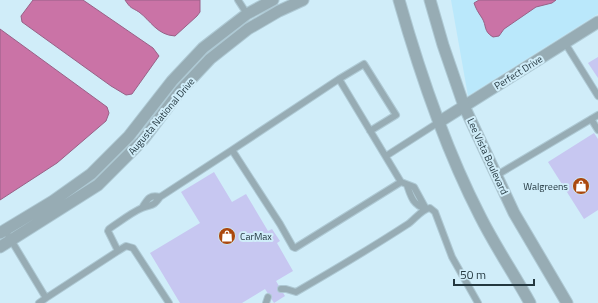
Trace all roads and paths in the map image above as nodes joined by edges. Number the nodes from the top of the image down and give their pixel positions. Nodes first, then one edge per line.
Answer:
1 (238, 0) edge
2 (273, 0) edge
3 (303, 0) edge
4 (399, 0) edge
5 (430, 0) edge
6 (247, 14) junction
7 (598, 22) edge
8 (565, 43) junction
9 (339, 79) junction
10 (598, 96) edge
11 (464, 106) junction
12 (598, 115) edge
13 (591, 119) junction
14 (439, 122) junction
15 (598, 130) edge
16 (370, 131) junction
17 (232, 150) junction
18 (386, 156) junction
19 (497, 175) junction
20 (404, 184) junction
21 (426, 209) junction
22 (3, 232) edge
23 (12, 240) junction
24 (0, 248) edge
25 (118, 252) junction
26 (281, 289) dead end
27 (46, 298) junction
28 (39, 303) edge
29 (168, 303) edge
30 (478, 303) edge
31 (530, 303) edge
32 (567, 303) edge

1 - 6 lane
2 - 6 street, Augusta National Drive
3 - 23 street, Augusta National Drive
4 - 14 street
5 - 11 street, Lee Vista Boulevard
6 - 22 street, Augusta National Drive
7 - 8 street, Perfect Drive
8 - 10 lane
8 - 11 street, Perfect Drive
9 - 16 lane
9 - 16 lane
9 - 17 lane
11 - 14 street, Perfect Drive
11 - 19 street, Lee Vista Boulevard
12 - 13 lane
13 - 15 lane
13 - 19 lane
14 - 18 lane
14 - 31 street
16 - 18 lane
17 - 20 lane
17 - 25 lane
18 - 20 lane
19 - 32 street, Lee Vista Boulevard
20 - 21 lane
21 - 26 lane
21 - 30 lane
22 - 23 lane
23 - 24 street, Augusta National Drive
23 - 27 lane
25 - 27 lane
25 - 29 lane
27 - 28 lane

